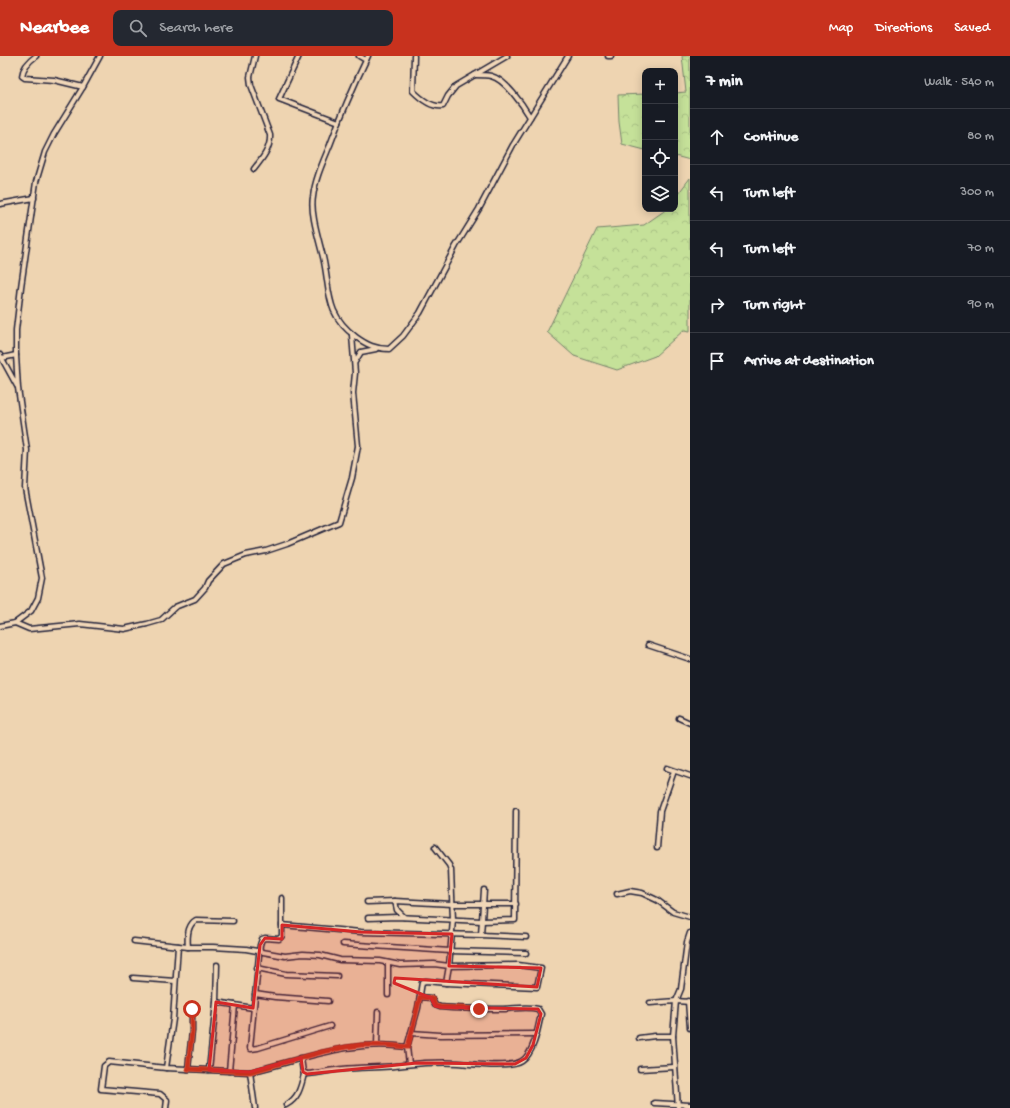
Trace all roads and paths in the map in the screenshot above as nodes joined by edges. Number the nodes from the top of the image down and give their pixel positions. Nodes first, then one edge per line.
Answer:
1 (36, 56) edge
2 (100, 56) edge
3 (255, 56) edge
4 (299, 56) edge
5 (359, 56) edge
6 (414, 56) edge
7 (507, 56) edge
8 (568, 56) edge
9 (367, 58) edge
10 (474, 75) junction
11 (83, 87) junction
12 (530, 117) junction
13 (339, 122) junction
14 (254, 169) dead end
15 (34, 198) junction
16 (0, 204) edge
17 (352, 335) junction
18 (378, 349) junction
19 (16, 355) junction
20 (1, 357) edge
21 (355, 362) junction
22 (18, 388) junction
23 (16, 623) junction
24 (0, 626) edge
25 (648, 645) dead end
26 (690, 659) edge
27 (679, 718) dead end
28 (690, 723) edge
29 (667, 768) dead end
30 (674, 771) junction
31 (690, 776) edge
32 (516, 812) dead end
33 (435, 848) dead end
34 (657, 848) dead end
35 (484, 890) dead end
36 (617, 894) dead end
37 (282, 898) dead end
38 (395, 901) junction
39 (367, 902) dead end
40 (452, 904) junction
41 (483, 904) junction
42 (516, 904) junction
43 (405, 917) junction
44 (690, 917) edge
45 (368, 918) dead end
46 (453, 920) junction
47 (233, 921) dead end
48 (482, 921) junction
49 (282, 925) junction
50 (690, 932) edge
51 (452, 934) junction
52 (481, 935) junction
53 (526, 937) dead end
54 (134, 941) dead end
55 (689, 943) edge
56 (343, 944) dead end
57 (178, 946) junction
58 (188, 947) junction
59 (259, 951) junction
60 (450, 951) junction
61 (526, 953) dead end
62 (388, 963) junction
63 (217, 965) dead end
64 (449, 966) junction
65 (257, 968) junction
66 (337, 976) dead end
67 (133, 978) dead end
68 (175, 981) junction
69 (446, 983) junction
70 (255, 994) junction
71 (388, 996) dead end
72 (420, 997) junction
73 (328, 1001) dead end
74 (676, 1001) junction
75 (216, 1002) junction
76 (689, 1002) edge
77 (650, 1003) dead end
78 (235, 1004) junction
79 (253, 1008) junction
80 (192, 1009) dead end
81 (378, 1012) dead end
82 (330, 1026) dead end
83 (690, 1028) edge
84 (411, 1033) junction
85 (536, 1034) junction
86 (673, 1036) junction
87 (640, 1038) dead end
88 (377, 1045) junction
89 (408, 1047) junction
90 (301, 1058) junction
91 (410, 1064) junction
92 (674, 1067) junction
93 (166, 1068) junction
94 (188, 1069) junction
95 (640, 1069) dead end
96 (209, 1070) junction
97 (229, 1071) junction
98 (250, 1072) junction
99 (304, 1074) junction
100 (654, 1103) dead end
101 (286, 1105) dead end
102 (690, 1105) edge
103 (678, 1106) edge
104 (166, 1108) edge
105 (255, 1108) edge

1 - 11 street
2 - 11 street
3 - 14 street
4 - 13 street
5 - 9 street
6 - 10 street
7 - 10 street
8 - 12 street
9 - 13 street
10 - 12 street
11 - 15 street
12 - 18 street
13 - 17 street
15 - 16 street
15 - 19 street
17 - 18 street
17 - 21 street
18 - 21 street
19 - 20 street
19 - 22 street
20 - 22 street
21 - 23 street
22 - 23 street
23 - 24 street
25 - 26 street
27 - 28 street
29 - 30 street
30 - 31 street
30 - 34 street
32 - 42 street
33 - 40 street
35 - 41 street
36 - 44 street
37 - 49 street
38 - 39 street
38 - 40 street
38 - 43 street
40 - 41 street
40 - 46 street
41 - 42 street
41 - 48 street
42 - 48 street
43 - 45 street
43 - 46 street
46 - 48 street
46 - 51 street
47 - 58 street
48 - 52 street
49 - 51 street
49 - 59 street
50 - 55 street
51 - 52 street
51 - 60 street
52 - 53 street
54 - 57 street
55 - 74 street
56 - 60 street
57 - 58 street
57 - 68 street
58 - 59 street
59 - 62 street
59 - 65 street
60 - 61 street
60 - 64 street
62 - 64 street
62 - 71 street
63 - 75 street
64 - 69 street
64 - 69 street
65 - 66 street
65 - 70 street
67 - 68 street
68 - 93 street
69 - 72 street
70 - 73 street
70 - 79 street
72 - 84 street
72 - 85 street
74 - 76 street
74 - 77 street
74 - 86 street
75 - 78 street
75 - 96 street
76 - 83 street
78 - 79 street
78 - 97 street
79 - 82 street
80 - 94 street
81 - 88 street
84 - 85 street
84 - 89 street
85 - 91 street
86 - 87 street
86 - 92 street
88 - 89 street
88 - 90 street
89 - 91 street
90 - 98 street
90 - 99 street
91 - 99 street
92 - 95 street
92 - 103 street
93 - 94 street
93 - 104 street
94 - 96 street
96 - 97 street
97 - 98 street
98 - 105 street
99 - 101 street
100 - 103 street
102 - 103 street

